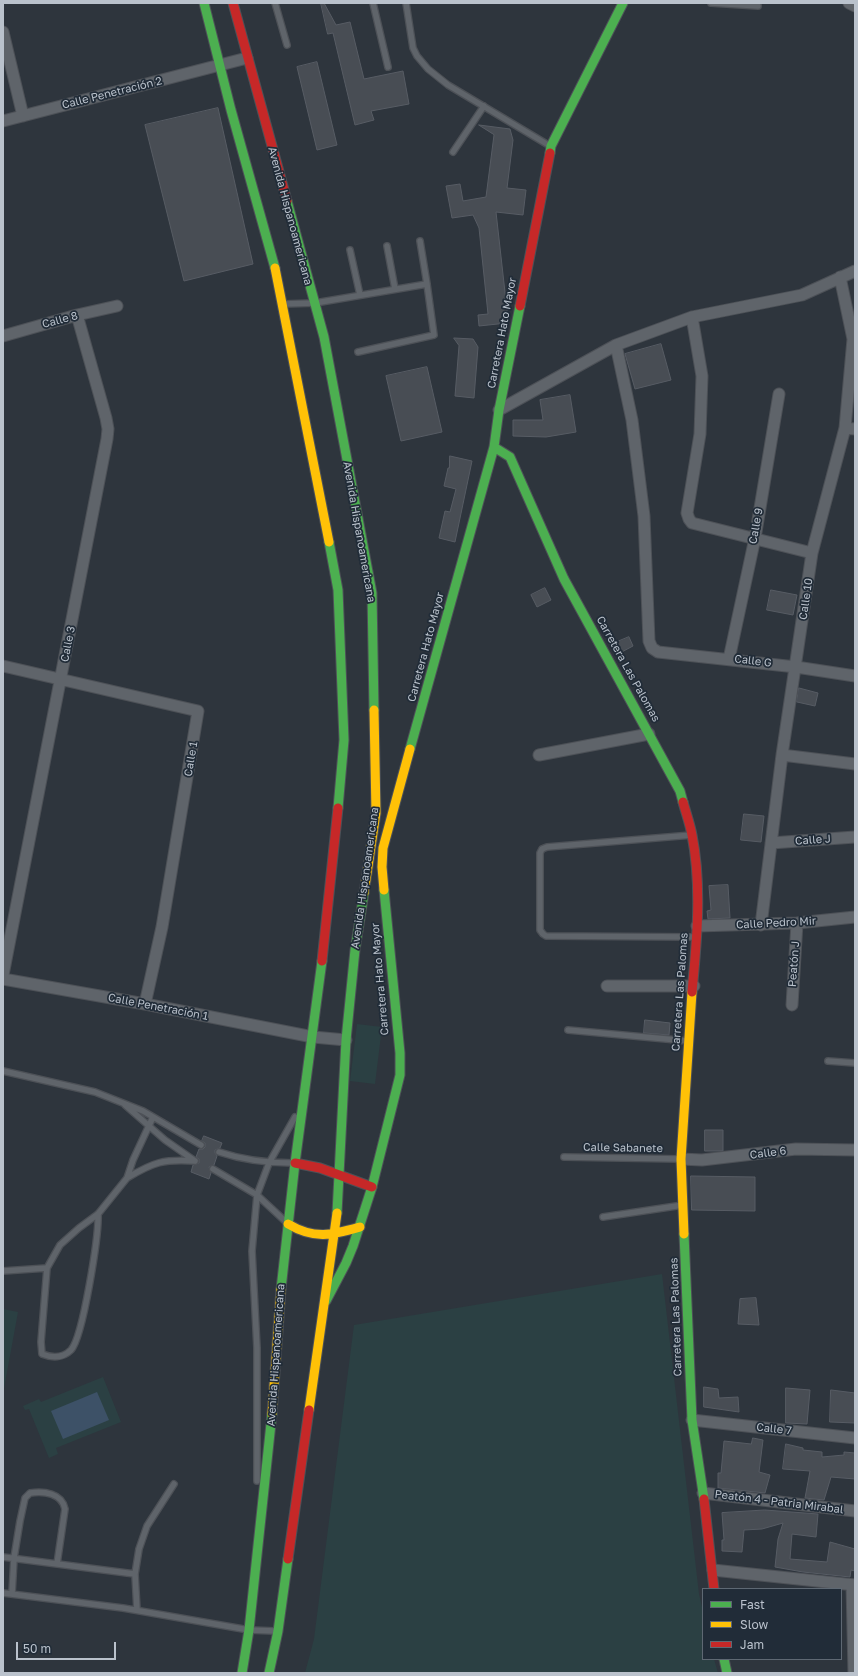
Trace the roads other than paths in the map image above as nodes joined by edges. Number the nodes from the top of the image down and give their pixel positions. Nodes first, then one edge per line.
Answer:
1 (204, 3) edge
2 (233, 3) edge
3 (275, 3) edge
4 (373, 3) edge
5 (406, 3) edge
6 (623, 3) edge
7 (712, 3) edge
8 (849, 3) edge
9 (758, 6) dead end
10 (855, 6) edge
11 (3, 32) edge
12 (287, 45) dead end
13 (247, 58) junction
14 (220, 66) junction
15 (388, 67) dead end
16 (484, 106) junction
17 (23, 116) junction
18 (3, 121) edge
19 (551, 146) junction
20 (454, 152) dead end
21 (420, 241) dead end
22 (387, 246) dead end
23 (350, 250) dead end
24 (855, 271) edge
25 (840, 277) junction
26 (427, 284) junction
27 (395, 289) junction
28 (360, 295) junction
29 (314, 303) junction
30 (282, 304) junction
31 (117, 306) dead end
32 (77, 315) junction
33 (692, 317) junction
34 (3, 336) edge
35 (854, 339) edge
36 (616, 345) junction
37 (358, 352) dead end
38 (779, 394) dead end
39 (499, 410) junction
40 (850, 429) edge
41 (494, 447) junction
42 (755, 538) junction
43 (812, 553) junction
44 (729, 658) junction
45 (3, 666) edge
46 (796, 667) junction
47 (855, 676) edge
48 (62, 679) junction
49 (649, 734) junction
50 (539, 755) dead end
51 (782, 755) junction
52 (855, 764) edge
53 (692, 835) junction
54 (855, 837) edge
55 (771, 843) junction
56 (855, 917) edge
57 (797, 923) junction
58 (761, 925) junction
59 (697, 932) junction
60 (3, 975) edge
61 (3, 980) edge
62 (607, 986) dead end
63 (694, 986) junction
64 (145, 1004) junction
65 (792, 1005) dead end
66 (568, 1030) dead end
67 (313, 1037) junction
68 (346, 1040) junction
69 (688, 1041) junction
70 (828, 1062) dead end
71 (855, 1063) edge
72 (3, 1071) edge
73 (304, 1101) junction
74 (121, 1102) junction
75 (153, 1117) junction
76 (148, 1126) junction
77 (201, 1145) dead end
78 (855, 1150) edge
79 (219, 1152) dead end
80 (564, 1157) dead end
81 (681, 1159) junction
82 (269, 1163) junction
83 (295, 1164) junction
84 (212, 1169) dead end
85 (340, 1175) junction
86 (127, 1178) junction
87 (372, 1187) junction
88 (258, 1195) junction
89 (683, 1205) junction
90 (98, 1214) junction
91 (603, 1217) dead end
92 (288, 1224) junction
93 (360, 1227) junction
94 (334, 1234) junction
95 (47, 1268) junction
96 (3, 1271) edge
97 (324, 1305) junction
98 (692, 1420) junction
99 (855, 1438) edge
100 (174, 1484) dead end
101 (703, 1493) junction
102 (855, 1512) edge
103 (257, 1554) junction
104 (3, 1557) edge
105 (14, 1558) junction
106 (57, 1564) junction
107 (712, 1570) junction
108 (136, 1574) junction
109 (854, 1585) edge
110 (714, 1588) edge
111 (3, 1593) edge
112 (12, 1594) junction
113 (138, 1610) junction
114 (250, 1630) junction
115 (278, 1631) junction
116 (724, 1660) edge
117 (242, 1673) edge
118 (269, 1673) edge
119 (727, 1673) edge
120 (854, 1673) edge

1 - 14 main road, Avenida Hispanoamericana
2 - 13 main road, Avenida Hispanoamericana
3 - 12 lane
4 - 15 lane
5 - 16 lane
6 - 19 main road, Carretera Hato Mayor
7 - 9 lane
8 - 10 street
11 - 17 street
13 - 14 street
13 - 29 main road, Avenida Hispanoamericana
14 - 17 street, Calle Penetración 2
14 - 30 main road, Avenida Hispanoamericana
16 - 19 lane
16 - 20 lane
17 - 18 street, Calle Penetración 2
19 - 39 main road, Carretera Hato Mayor
21 - 26 lane
22 - 27 lane
23 - 28 lane
24 - 25 street
25 - 33 street
25 - 35 street, Calle 10
26 - 27 lane
26 - 37 lane
27 - 28 lane
28 - 29 lane
29 - 30 lane
29 - 68 main road, Avenida Hispanoamericana
30 - 67 main road, Avenida Hispanoamericana
31 - 32 street, Calle 8
32 - 34 street, Calle 8
32 - 48 street, Calle 3
33 - 36 street
33 - 42 street
35 - 40 street, Calle 10
36 - 39 street
36 - 44 street, Calle G
38 - 42 street, Calle 9
39 - 41 main road, Carretera Hato Mayor
40 - 43 street, Calle 10
41 - 49 main road, Carretera Las Palomas
41 - 87 main road, Carretera Hato Mayor
42 - 43 street
42 - 44 street, Calle 9
43 - 46 street, Calle 10
44 - 46 street, Calle G
45 - 48 street, Calle 1
46 - 47 street, Calle G
46 - 51 street, Calle 10
48 - 60 street, Calle 3
48 - 64 street, Calle 1
49 - 50 street
49 - 53 main road, Carretera Las Palomas
51 - 52 street
51 - 55 street, Calle 10
53 - 59 main road, Carretera Las Palomas
53 - 59 lane
54 - 55 street, Calle J
55 - 58 street, Calle 10
56 - 57 street, Calle Pedro Mir
57 - 58 street, Calle Pedro Mir
57 - 65 street, Peatón J
58 - 59 street, Calle Pedro Mir
59 - 63 main road, Carretera Las Palomas
61 - 64 street, Calle Penetración 1
62 - 63 street
63 - 69 main road, Carretera Las Palomas
64 - 67 street, Calle Penetración 1
66 - 69 lane
67 - 68 street
67 - 73 main road, Avenida Hispanoamericana
68 - 85 main road, Avenida Hispanoamericana
69 - 81 main road, Carretera Las Palomas
70 - 71 lane
72 - 74 lane
73 - 82 lane
73 - 83 main road, Avenida Hispanoamericana
74 - 75 lane
74 - 76 lane
75 - 76 lane
75 - 77 lane
76 - 86 lane
76 - 86 lane
78 - 81 street, Calle 6
79 - 82 lane
80 - 81 lane, Calle Sabanete
81 - 89 main road, Carretera Las Palomas
82 - 83 lane
82 - 88 lane
83 - 85 main road
83 - 92 main road, Avenida Hispanoamericana
84 - 88 lane
85 - 87 main road
85 - 94 main road, Avenida Hispanoamericana
86 - 90 lane
87 - 93 main road, Carretera Hato Mayor
88 - 92 lane
88 - 103 lane
89 - 91 lane
89 - 98 main road, Carretera Las Palomas
90 - 95 lane
90 - 95 lane
92 - 94 main road
92 - 103 main road, Avenida Hispanoamericana
93 - 94 main road
93 - 97 main road, Carretera Hato Mayor
94 - 97 main road, Avenida Hispanoamericana
95 - 96 lane
97 - 115 main road, Avenida Hispanoamericana
98 - 99 street, Calle 7
98 - 101 main road, Carretera Las Palomas
100 - 108 lane
101 - 102 street, Peatón 4 - Patria Mirabal
101 - 107 main road, Carretera Las Palomas
103 - 114 main road, Avenida Hispanoamericana
104 - 105 lane
105 - 106 lane
105 - 106 lane
105 - 112 lane
106 - 108 lane
107 - 109 street
107 - 110 main road, Carretera Las Palomas
108 - 113 lane
109 - 120 street
111 - 112 lane
112 - 113 lane
113 - 114 lane
114 - 115 lane
114 - 117 main road, Avenida Hispanoamericana
115 - 118 main road, Avenida Hispanoamericana
116 - 119 main road

